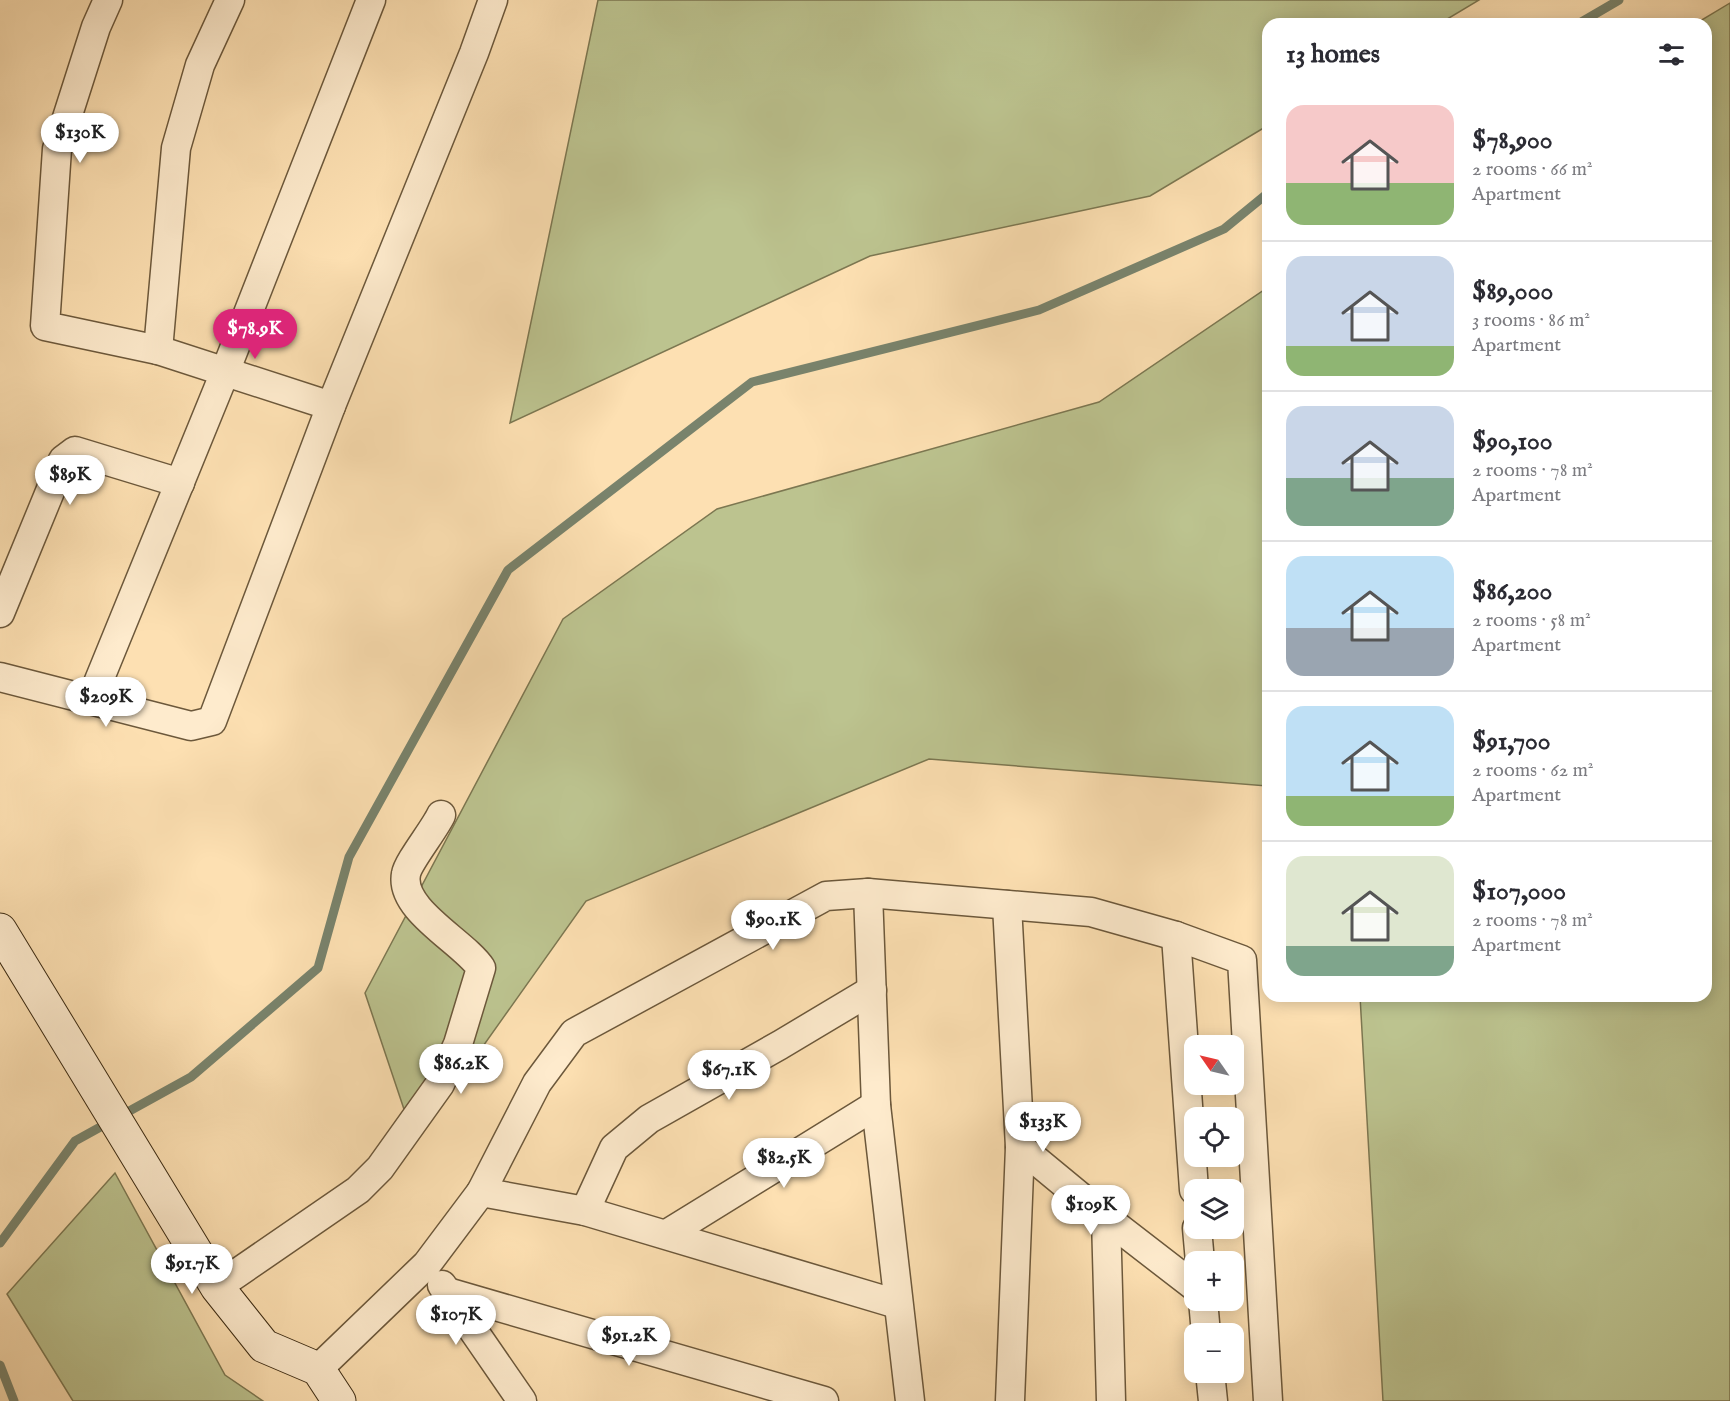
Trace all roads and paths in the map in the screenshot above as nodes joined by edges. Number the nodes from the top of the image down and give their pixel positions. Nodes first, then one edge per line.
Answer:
1 (108, 0) edge
2 (230, 0) edge
3 (371, 0) edge
4 (493, 0) edge
5 (158, 350) junction
6 (225, 372) junction
7 (331, 406) junction
8 (180, 483) junction
9 (0, 614) edge
10 (0, 677) edge
11 (91, 700) junction
12 (441, 815) dead end
13 (868, 893) junction
14 (1007, 905) junction
15 (0, 930) edge
16 (1176, 936) junction
17 (872, 990) junction
18 (876, 1105) junction
19 (1020, 1147) junction
20 (1193, 1179) edge
21 (481, 1192) junction
22 (585, 1211) junction
23 (1106, 1218) junction
24 (667, 1234) junction
25 (427, 1264) junction
26 (1184, 1278) edge
27 (217, 1287) junction
28 (447, 1292) junction
29 (897, 1304) junction
30 (318, 1369) junction
31 (1211, 1383) edge
32 (339, 1401) edge
33 (522, 1401) edge
34 (824, 1401) edge
35 (910, 1401) edge
36 (1010, 1401) edge
37 (1111, 1401) edge
38 (1213, 1401) edge
39 (1268, 1401) edge

1 - 5 street
2 - 5 street
3 - 6 street
4 - 7 street
5 - 6 street
6 - 7 street
6 - 8 street
7 - 11 street
8 - 9 street
8 - 11 street
10 - 11 street
12 - 27 street
13 - 14 street
13 - 17 street
13 - 21 street
14 - 16 street
14 - 19 street
15 - 27 street
16 - 20 street
16 - 39 street
17 - 18 street
17 - 22 street
18 - 24 street
18 - 29 street
19 - 23 street
19 - 36 street
21 - 22 street
21 - 25 street
22 - 24 street
23 - 26 street
23 - 37 street
24 - 29 street
25 - 28 street
25 - 30 street
27 - 30 street
28 - 33 street
28 - 34 street
29 - 35 street
30 - 32 street
31 - 38 street

